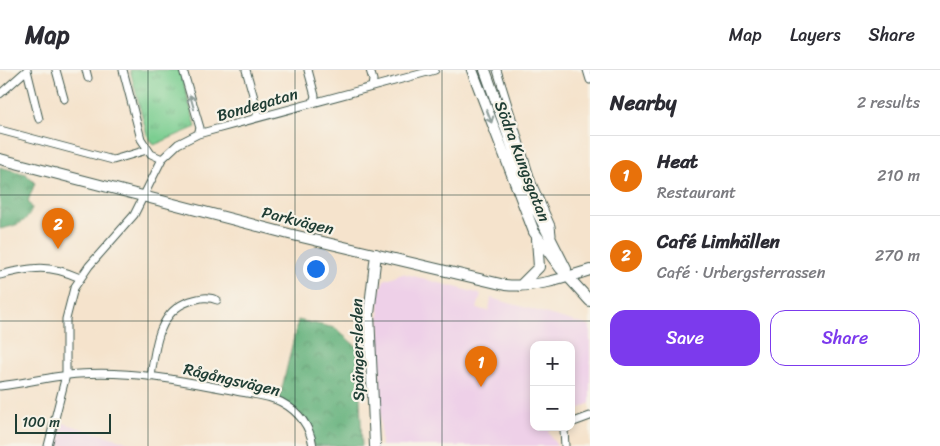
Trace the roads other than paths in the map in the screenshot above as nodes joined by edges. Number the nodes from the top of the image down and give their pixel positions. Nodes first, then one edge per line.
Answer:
1 (27, 70) edge
2 (56, 70) edge
3 (123, 70) edge
4 (183, 70) edge
5 (246, 70) edge
6 (308, 70) edge
7 (370, 70) edge
8 (472, 70) edge
9 (486, 70) edge
10 (497, 70) edge
11 (587, 70) edge
12 (431, 71) edge
13 (590, 80) edge
14 (372, 87) junction
15 (0, 94) edge
16 (64, 99) dead end
17 (313, 102) junction
18 (256, 118) junction
19 (39, 119) dead end
20 (0, 130) edge
21 (198, 134) junction
22 (147, 150) junction
23 (0, 159) edge
24 (162, 159) junction
25 (144, 196) junction
26 (536, 235) junction
27 (553, 243) junction
28 (376, 254) junction
29 (590, 270) edge
30 (0, 275) edge
31 (568, 277) junction
32 (80, 278) junction
33 (519, 287) junction
34 (217, 300) dead end
35 (590, 301) edge
36 (66, 375) junction
37 (151, 377) junction
38 (0, 386) edge
39 (590, 416) edge
40 (575, 422) edge
41 (564, 431) edge
42 (48, 446) edge
43 (313, 446) edge
44 (375, 446) edge
45 (565, 446) edge

1 - 15 street
1 - 19 street
2 - 16 street
3 - 22 street
21 -> 4 street
5 - 18 street
6 - 17 street
7 - 14 street
8 -> 26 main road, Södra Kungsgatan
9 - 27 main road, Södra Kungsgatan
10 - 27 street, Södra Kungsgatan
11 - 13 street
12 - 14 street, Bondegatan
14 - 17 street, Bondegatan
17 - 18 street, Bondegatan
18 - 21 street, Bondegatan
20 - 22 street
21 - 24 street, Bondegatan
22 - 24 street
23 - 25 main road, Parkvägen
24 - 25 street, Bondegatan
25 - 28 main road, Parkvägen
25 - 32 street, Bondegatan
26 - 31 main road, Södra Kungsgatan
26 - 33 main road
27 - 31 main road, Södra Kungsgatan
28 - 33 main road, Parkvägen
28 - 44 main road, Spängersleden
29 - 31 main road, Parkvägen
30 - 32 street
31 - 33 main road, Parkvägen
31 - 35 main road
32 - 36 street, Bondegatan
34 - 37 street
36 - 37 street, Rågångsvägen
36 - 38 street, Rågångsvägen
36 - 42 street, Bondegatan
37 - 43 street, Rågångsvägen
39 - 40 street
41 - 45 street

